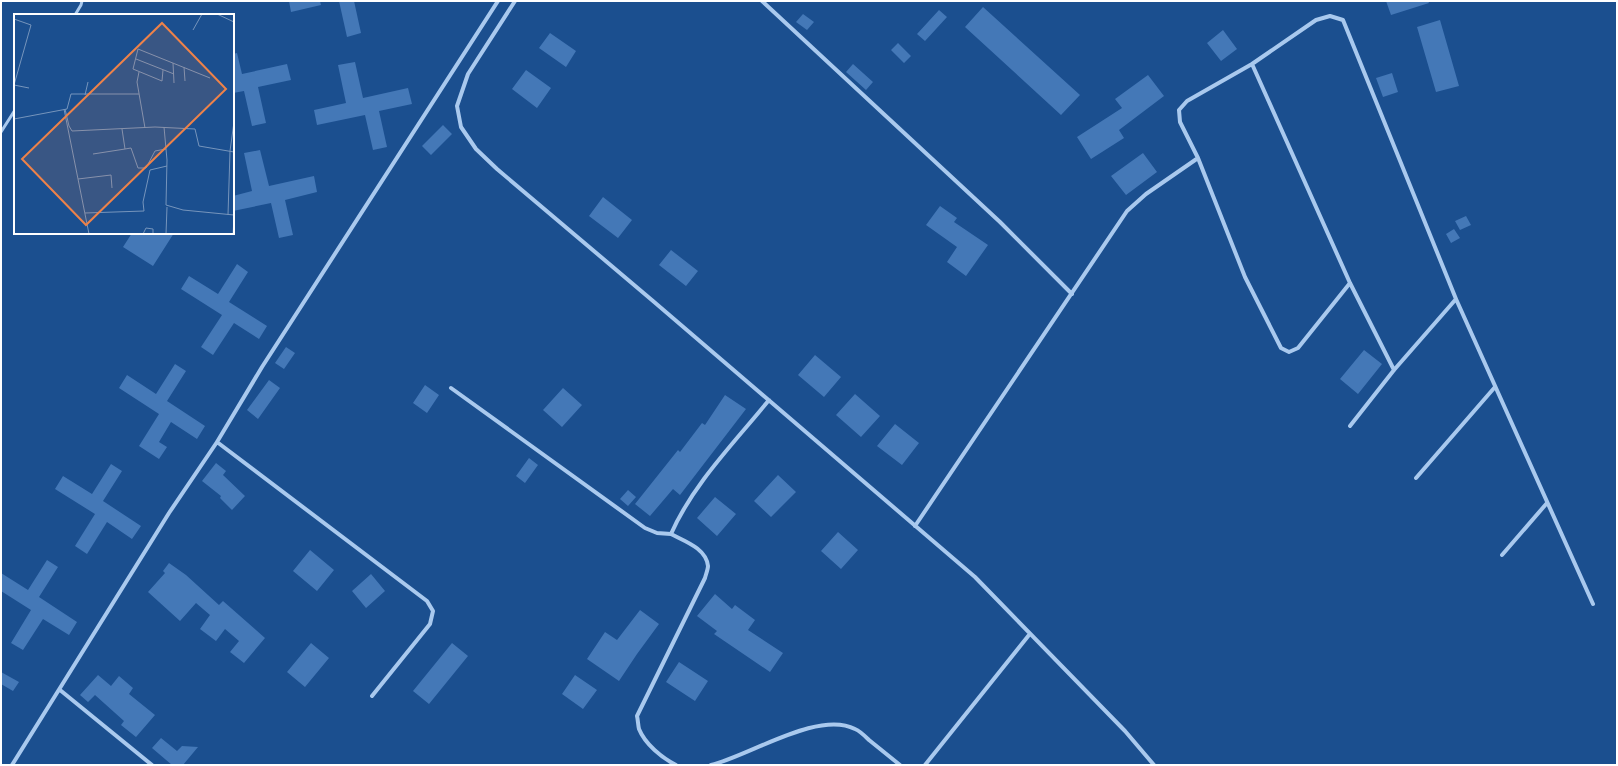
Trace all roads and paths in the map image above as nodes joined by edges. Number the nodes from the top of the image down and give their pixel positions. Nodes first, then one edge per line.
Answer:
1 (82, 1) edge
2 (498, 1) edge
3 (515, 1) edge
4 (762, 1) edge
5 (76, 14) edge
6 (1252, 64) junction
7 (14, 112) edge
8 (1, 132) edge
9 (1198, 158) junction
10 (1350, 283) junction
11 (1072, 294) junction
12 (1456, 299) junction
13 (1394, 370) junction
14 (1495, 387) junction
15 (451, 388) dead end
16 (769, 400) junction
17 (1350, 426) dead end
18 (217, 442) junction
19 (1416, 478) dead end
20 (1547, 503) junction
21 (915, 526) junction
22 (670, 534) junction
23 (1502, 554) dead end
24 (1593, 604) dead end
25 (1029, 635) junction
26 (60, 690) junction
27 (372, 696) dead end
28 (12, 765) edge
29 (152, 765) edge
30 (676, 765) edge
31 (711, 765) edge
32 (900, 765) edge
33 (926, 765) edge
34 (1154, 765) edge

1 - 5 lane
2 - 18 street
3 - 16 street
4 - 11 street
6 - 9 street
6 - 10 street
6 - 12 street
7 - 8 lane
9 - 10 street
9 - 11 street
10 - 13 street
11 - 21 street
12 - 13 street
12 - 14 street
13 - 17 street
14 - 19 street
14 - 20 street
15 - 22 street
16 - 21 street
16 - 22 street
18 - 26 street
18 - 27 street
20 - 23 street
20 - 24 street
21 - 25 street
22 - 30 street
25 - 33 street
25 - 34 street
26 - 28 street
26 - 29 street
31 - 32 street

